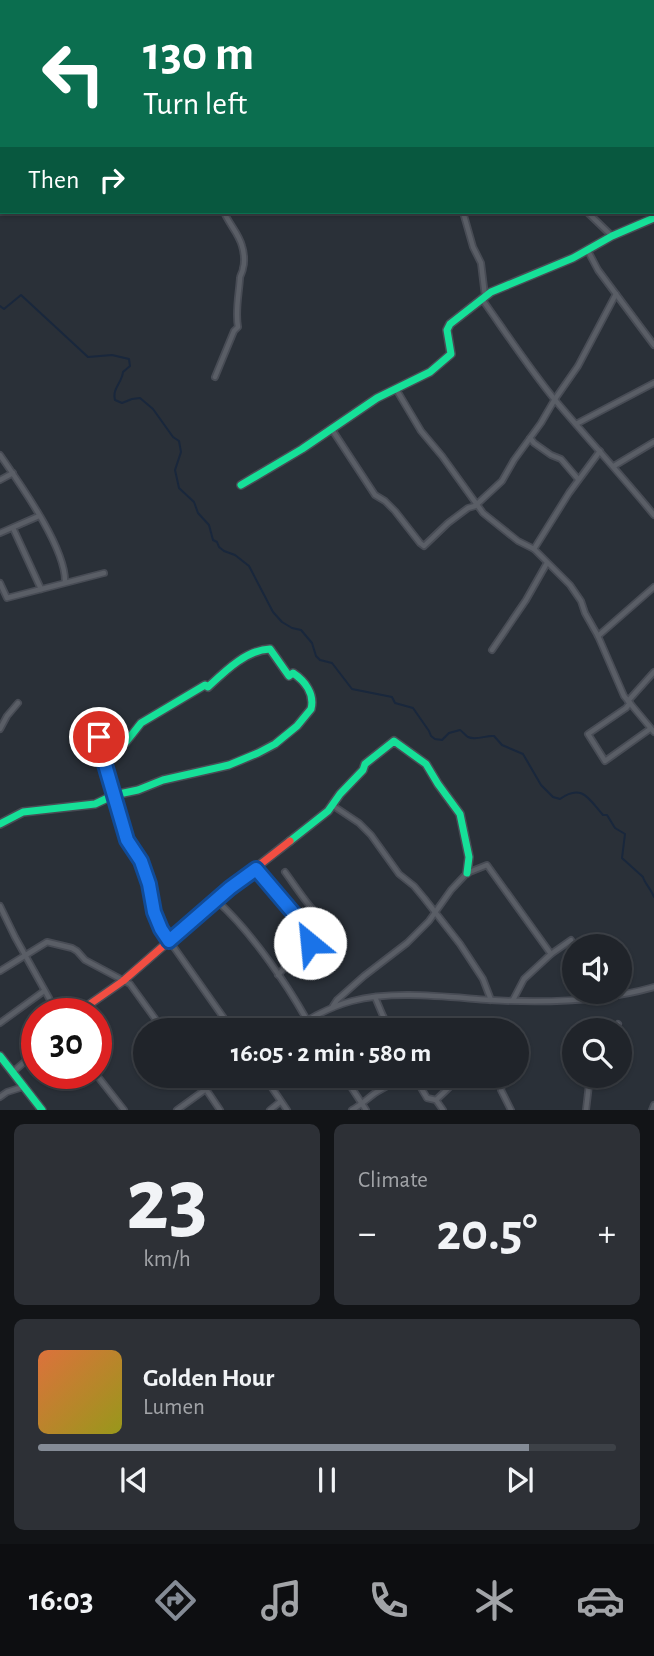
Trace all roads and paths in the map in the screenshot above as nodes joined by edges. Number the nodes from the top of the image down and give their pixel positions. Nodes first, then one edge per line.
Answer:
1 (226, 214) edge
2 (464, 214) edge
3 (589, 214) edge
4 (654, 218) edge
5 (612, 236) junction
6 (587, 251) junction
7 (616, 294) junction
8 (484, 298) junction
9 (654, 345) edge
10 (215, 377) dead end
11 (654, 383) edge
12 (396, 388) junction
13 (555, 399) junction
14 (576, 424) junction
15 (331, 428) junction
16 (530, 438) junction
17 (654, 442) edge
18 (600, 451) junction
19 (0, 455) edge
20 (614, 466) junction
21 (12, 473) junction
22 (578, 479) junction
23 (0, 480) edge
24 (241, 485) dead end
25 (476, 504) junction
26 (654, 515) edge
27 (39, 516) junction
28 (13, 528) junction
29 (0, 533) edge
30 (534, 549) junction
31 (547, 563) junction
32 (104, 572) dead end
33 (65, 582) junction
34 (0, 583) edge
35 (654, 587) edge
36 (41, 589) junction
37 (598, 636) junction
38 (492, 650) dead end
39 (654, 672) edge
40 (629, 702) junction
41 (18, 703) dead end
42 (96, 727) dead end
43 (0, 729) edge
44 (652, 730) edge
45 (102, 753) junction
46 (114, 795) junction
47 (332, 804) junction
48 (0, 824) edge
49 (256, 869) junction
50 (285, 872) dead end
51 (467, 873) junction
52 (216, 900) junction
53 (0, 906) edge
54 (435, 912) junction
55 (169, 941) junction
56 (562, 946) edge
57 (309, 950) junction
58 (551, 954) junction
59 (25, 955) junction
60 (0, 971) edge
61 (278, 975) junction
62 (123, 981) junction
63 (654, 987) edge
64 (44, 991) junction
65 (375, 996) junction
66 (48, 998) edge
67 (99, 998) edge
68 (492, 1000) junction
69 (513, 1000) junction
70 (332, 1007) junction
71 (155, 1018) edge
72 (224, 1018) edge
73 (306, 1018) edge
74 (311, 1018) edge
75 (384, 1018) edge
76 (0, 1023) edge
77 (0, 1056) edge
78 (21, 1065) edge
79 (12, 1073) junction
80 (21, 1084) edge
81 (21, 1088) edge
82 (206, 1088) joint
83 (271, 1088) edge
84 (351, 1088) edge
85 (384, 1088) edge
86 (421, 1088) edge
87 (448, 1088) edge
88 (501, 1088) edge
89 (589, 1088) edge
90 (25, 1089) edge
91 (108, 1089) edge
92 (0, 1097) edge
93 (436, 1100) junction
94 (280, 1102) junction
95 (654, 1105) edge
96 (363, 1108) edge
97 (42, 1110) edge
98 (124, 1110) edge
99 (177, 1110) edge
100 (220, 1110) edge
101 (270, 1110) edge
102 (287, 1110) edge
103 (352, 1110) edge
104 (443, 1110) edge
105 (511, 1110) edge
106 (586, 1110) edge
107 (652, 1110) edge

1 - 10 street
2 - 8 street
3 - 5 street
4 - 5 street
5 - 6 street
6 - 7 street
6 - 8 street
7 - 9 street
7 - 13 street
8 - 12 street
8 - 13 street
11 - 14 street
12 - 15 street
12 - 25 street
13 - 14 street
13 - 16 street
14 - 18 street
15 - 24 street
15 - 25 street
16 - 22 street
16 - 25 street
17 - 20 street
18 - 20 street
18 - 22 street
19 - 21 street
20 - 26 street
21 - 23 street
21 - 27 street
22 - 30 street
25 - 30 street
27 - 28 street
27 - 33 street
28 - 29 street
28 - 36 street
30 - 31 street
31 - 37 street
31 - 38 street
32 - 33 street
33 - 36 street
34 - 36 street
35 - 37 street
37 - 40 street
39 - 40 street
40 - 44 street
40 - 44 street
41 - 43 street
42 - 45 street
45 - 46 street
45 - 46 street
46 - 48 street
46 - 55 street
47 - 49 street
47 - 51 street
47 - 54 street
49 - 52 street
49 - 57 street
50 - 57 street
51 - 54 street
51 - 58 street
52 - 55 street
52 - 61 street
53 - 59 street
54 - 68 street
54 - 70 street
55 - 62 street
55 - 72 street
56 - 58 street
57 - 61 street
58 - 69 street
59 - 60 street
59 - 62 street
59 - 64 street
61 - 73 street
62 - 67 street
62 - 71 street
63 - 69 street
64 - 66 street
64 - 76 street
65 - 68 street
65 - 70 street
65 - 75 street
68 - 69 street
70 - 74 street
77 - 79 street
78 - 79 street
79 - 80 street
81 - 92 street
82 - 99 street
82 - 100 street
83 - 94 street
84 - 96 street
85 - 96 street
86 - 93 street
87 - 93 street
88 - 105 street
89 - 106 street
90 - 97 street
91 - 98 street
93 - 104 street
94 - 101 street
94 - 102 street
95 - 107 street
96 - 103 street

